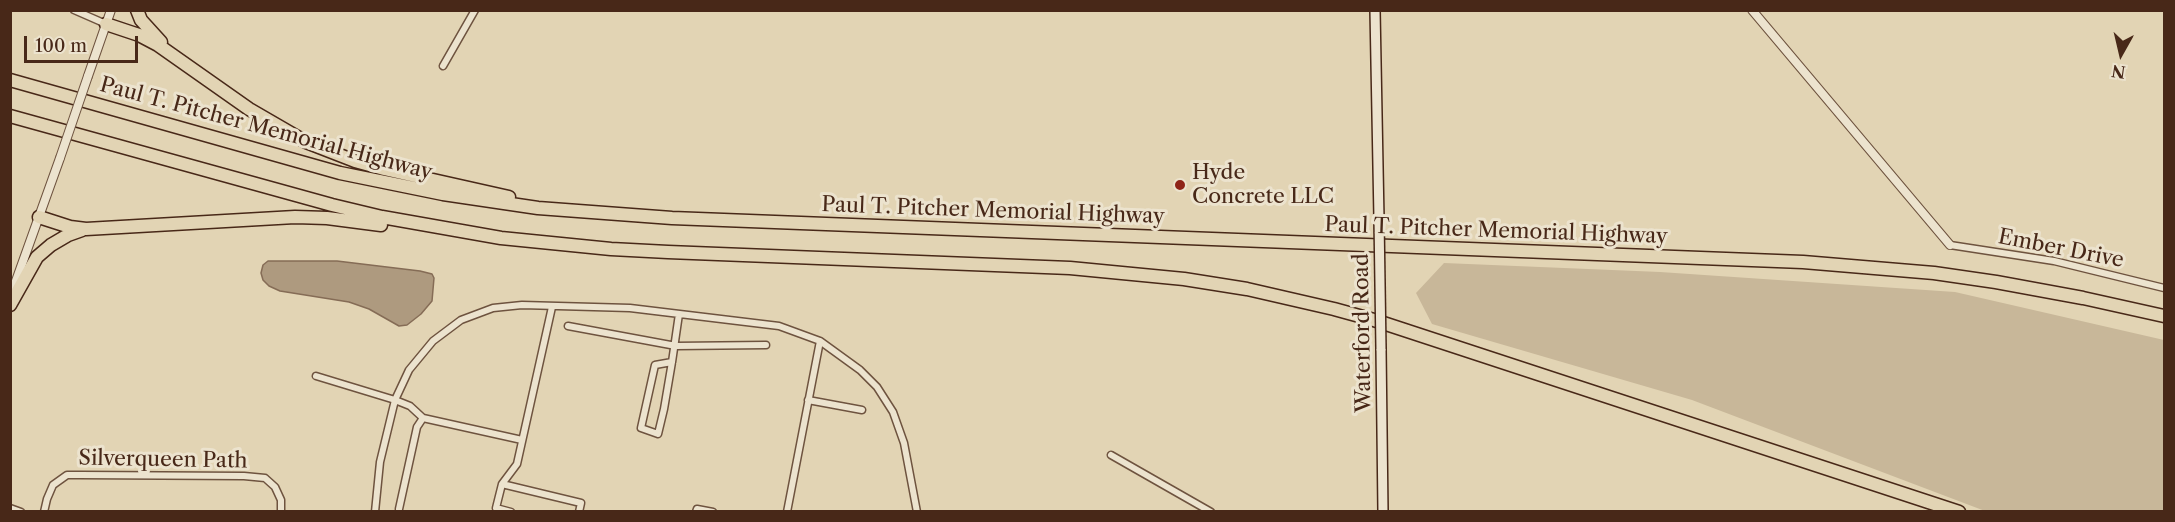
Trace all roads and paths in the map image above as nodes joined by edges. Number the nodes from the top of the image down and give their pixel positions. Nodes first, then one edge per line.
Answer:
1 (74, 10) edge
2 (111, 10) edge
3 (137, 10) edge
4 (475, 10) edge
5 (1375, 10) edge
6 (1752, 10) edge
7 (106, 24) junction
8 (184, 63) junction
9 (443, 66) dead end
10 (10, 81) edge
11 (10, 116) edge
12 (538, 208) junction
13 (39, 217) junction
14 (86, 229) junction
15 (501, 238) junction
16 (1950, 245) joint
17 (2164, 288) edge
18 (10, 297) edge
19 (10, 305) edge
20 (552, 307) junction
21 (680, 314) junction
22 (2164, 316) edge
23 (568, 326) dead end
24 (820, 341) junction
25 (766, 345) dead end
26 (676, 346) junction
27 (672, 362) junction
28 (316, 376) dead end
29 (395, 400) junction
30 (808, 400) junction
31 (861, 410) dead end
32 (423, 418) junction
33 (522, 440) junction
34 (1111, 455) dead end
35 (502, 484) junction
36 (1197, 504) junction
37 (10, 508) edge
38 (399, 509) dead end
39 (21, 512) edge
40 (44, 512) edge
41 (281, 512) edge
42 (375, 512) edge
43 (511, 512) edge
44 (579, 512) edge
45 (696, 512) edge
46 (713, 512) edge
47 (787, 512) edge
48 (917, 512) edge
49 (1192, 512) edge
50 (1211, 512) edge
51 (1383, 512) edge
52 (1959, 512) edge

1 - 7 street
2 - 7 street
3 - 8 highway
4 - 9 street
5 - 51 main road, Waterford Road, bridge
6 - 16 street
7 - 8 highway
7 - 13 street, bridge
8 - 12 highway
10 - 12 highway, Paul T. Pitcher Memorial Highway
11 - 15 highway
12 - 22 highway, Paul T. Pitcher Memorial Highway
13 - 14 highway
13 - 18 street
14 - 15 highway
14 - 19 highway
15 - 52 highway
16 - 17 street, Ember Drive
20 - 21 street
20 - 29 street
20 - 33 street
21 - 24 street
21 - 26 street
23 - 26 street
24 - 30 street
24 - 48 street
25 - 26 street
26 - 27 street
27 - 27 street
28 - 29 street
29 - 32 street
29 - 42 street
30 - 31 street
30 - 47 street
32 - 33 street
32 - 38 street
33 - 35 street
34 - 36 street
35 - 43 street
35 - 44 street
36 - 49 street
36 - 50 street
37 - 39 street
40 - 41 street, Silverqueen Path
45 - 46 street

